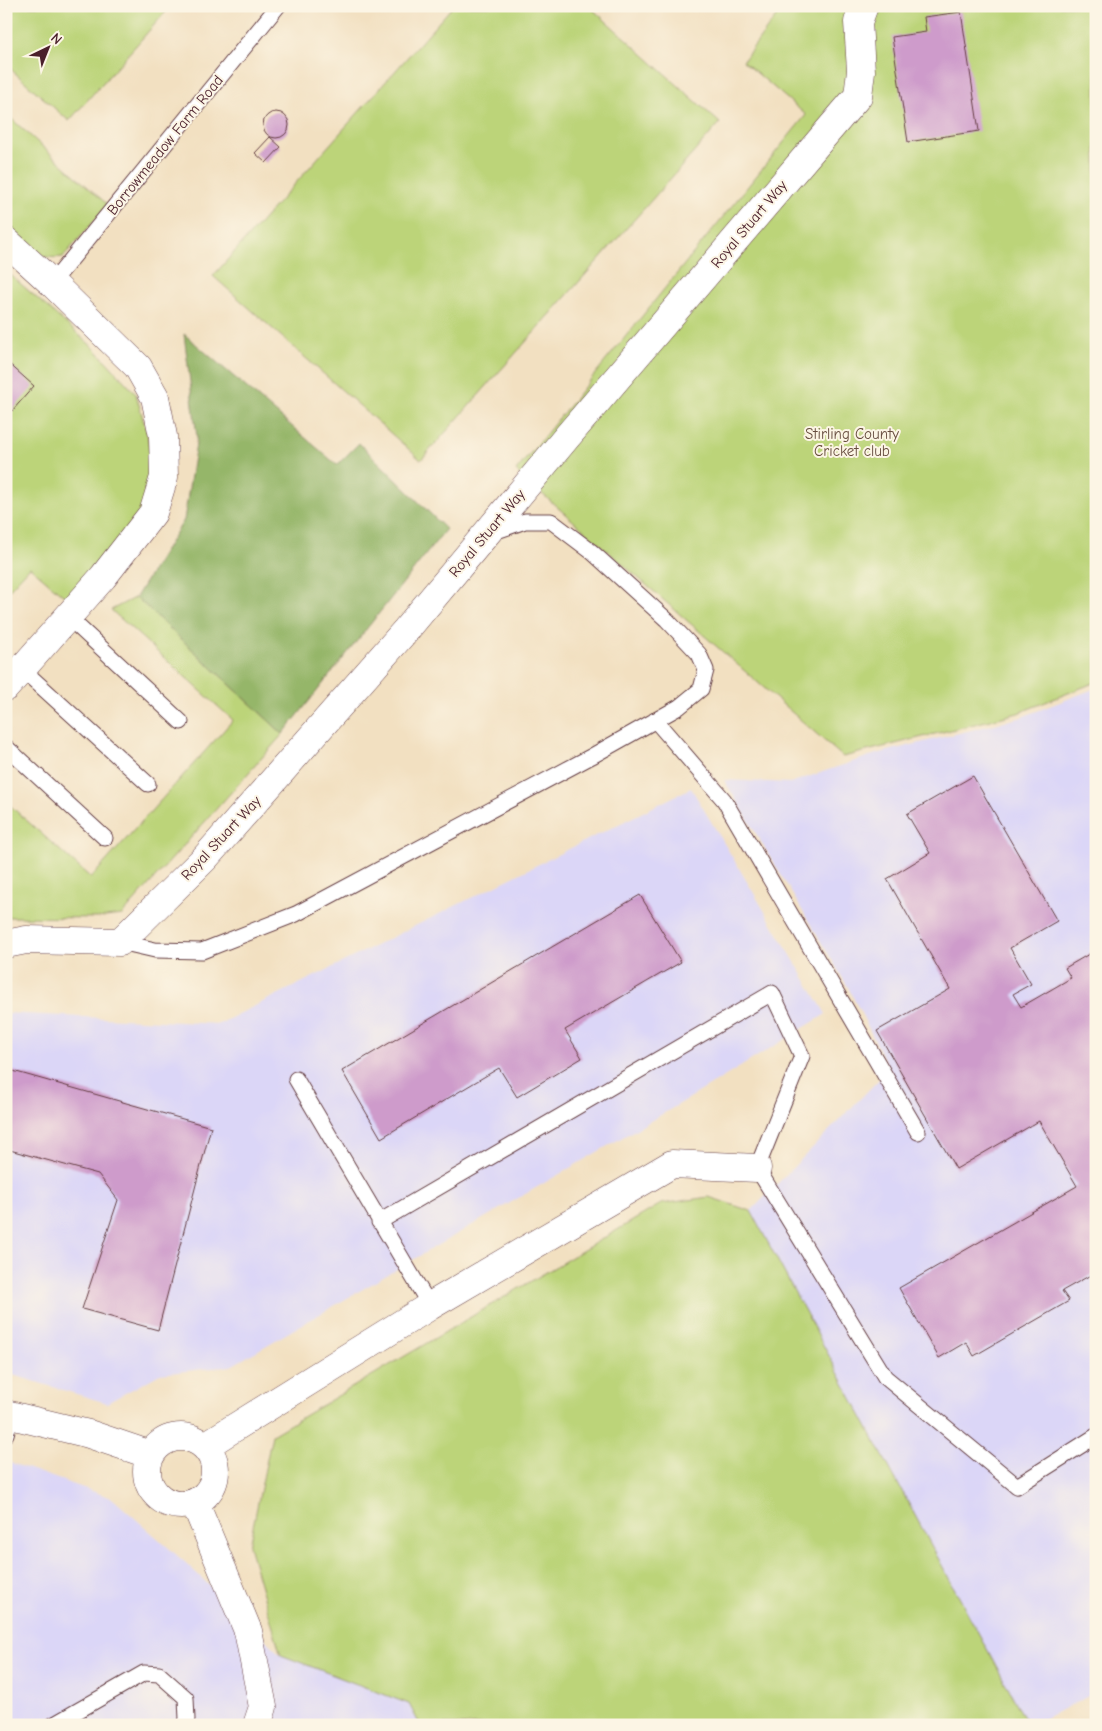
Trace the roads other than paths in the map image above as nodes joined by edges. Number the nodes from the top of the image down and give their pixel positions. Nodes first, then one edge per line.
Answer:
1 (278, 6) edge
2 (864, 6) edge
3 (6, 241) edge
4 (52, 283) junction
5 (485, 535) junction
6 (68, 617) junction
7 (14, 678) edge
8 (655, 720) junction
9 (181, 722) dead end
10 (6, 747) edge
11 (148, 784) dead end
12 (105, 838) dead end
13 (120, 942) junction
14 (6, 944) edge
15 (296, 1080) dead end
16 (918, 1132) dead end
17 (756, 1168) junction
18 (379, 1222) junction
19 (430, 1306) junction
20 (8, 1421) edge
21 (1096, 1436) edge
22 (205, 1446) junction
23 (151, 1455) junction
24 (195, 1503) junction
25 (53, 1725) edge
26 (185, 1725) edge
27 (257, 1725) edge

1 - 4 lane, Borrowmeadow Farm Road
2 - 5 street, Royal Stuart Way
3 - 4 street
4 - 6 street
5 - 8 lane
5 - 13 street, Royal Stuart Way
6 - 7 street
6 - 9 lane
7 - 11 lane
8 - 13 lane
8 - 16 lane
10 - 12 lane
13 - 14 street
15 - 18 lane
17 - 18 lane
17 - 19 street
17 - 21 lane
18 - 19 lane
19 - 22 street
20 - 23 street
22 - 23 street
22 - 24 street
23 - 24 street
24 - 27 street
25 - 26 lane

